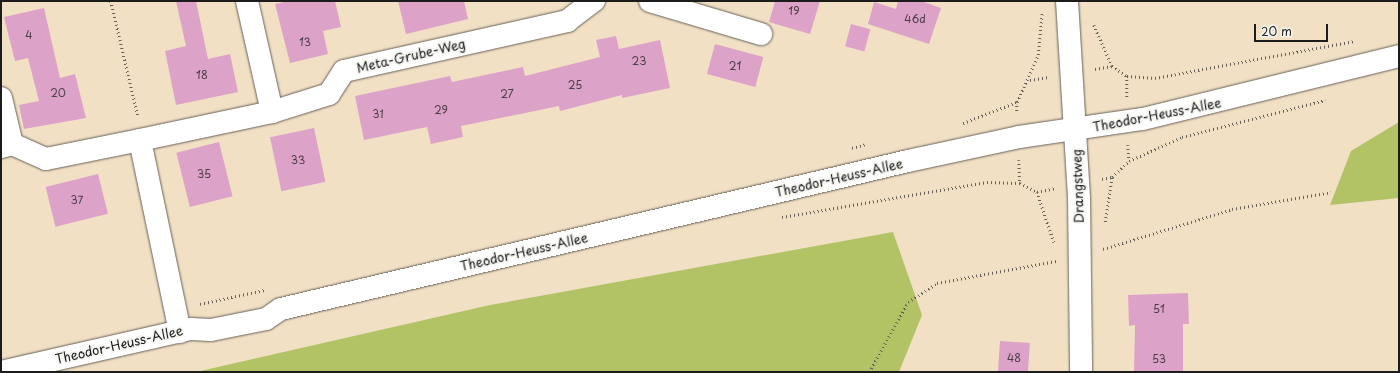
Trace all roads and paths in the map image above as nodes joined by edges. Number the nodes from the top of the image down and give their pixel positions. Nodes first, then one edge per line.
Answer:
1 (111, 1) edge
2 (247, 1) edge
3 (594, 1) edge
4 (650, 1) edge
5 (1067, 1) edge
6 (1043, 8) dead end
7 (1091, 18) dead end
8 (761, 34) dead end
9 (1359, 40) dead end
10 (1399, 56) edge
11 (1030, 80) dead end
12 (1, 98) edge
13 (1331, 99) dead end
14 (272, 112) junction
15 (1076, 131) junction
16 (140, 140) junction
17 (7, 146) edge
18 (1112, 177) dead end
19 (1331, 192) dead end
20 (1080, 257) junction
21 (1030, 267) dead end
22 (185, 331) junction
23 (1, 372) edge
24 (869, 372) edge
25 (1081, 372) edge

1 - 16 path
2 - 14 street
3 - 14 street, Meta-Grube-Weg
4 - 8 street
5 - 15 street, Drangstweg
6 - 11 path
7 - 9 path
10 - 15 street, Theodor-Heuss-Allee
12 - 17 street
13 - 18 path
14 - 16 street, Meta-Grube-Weg
15 - 20 street, Drangstweg
15 - 22 street, Theodor-Heuss-Allee
16 - 17 street, Meta-Grube-Weg
16 - 22 street
19 - 20 path
20 - 25 street, Drangstweg
21 - 24 path
22 - 23 street, Theodor-Heuss-Allee

